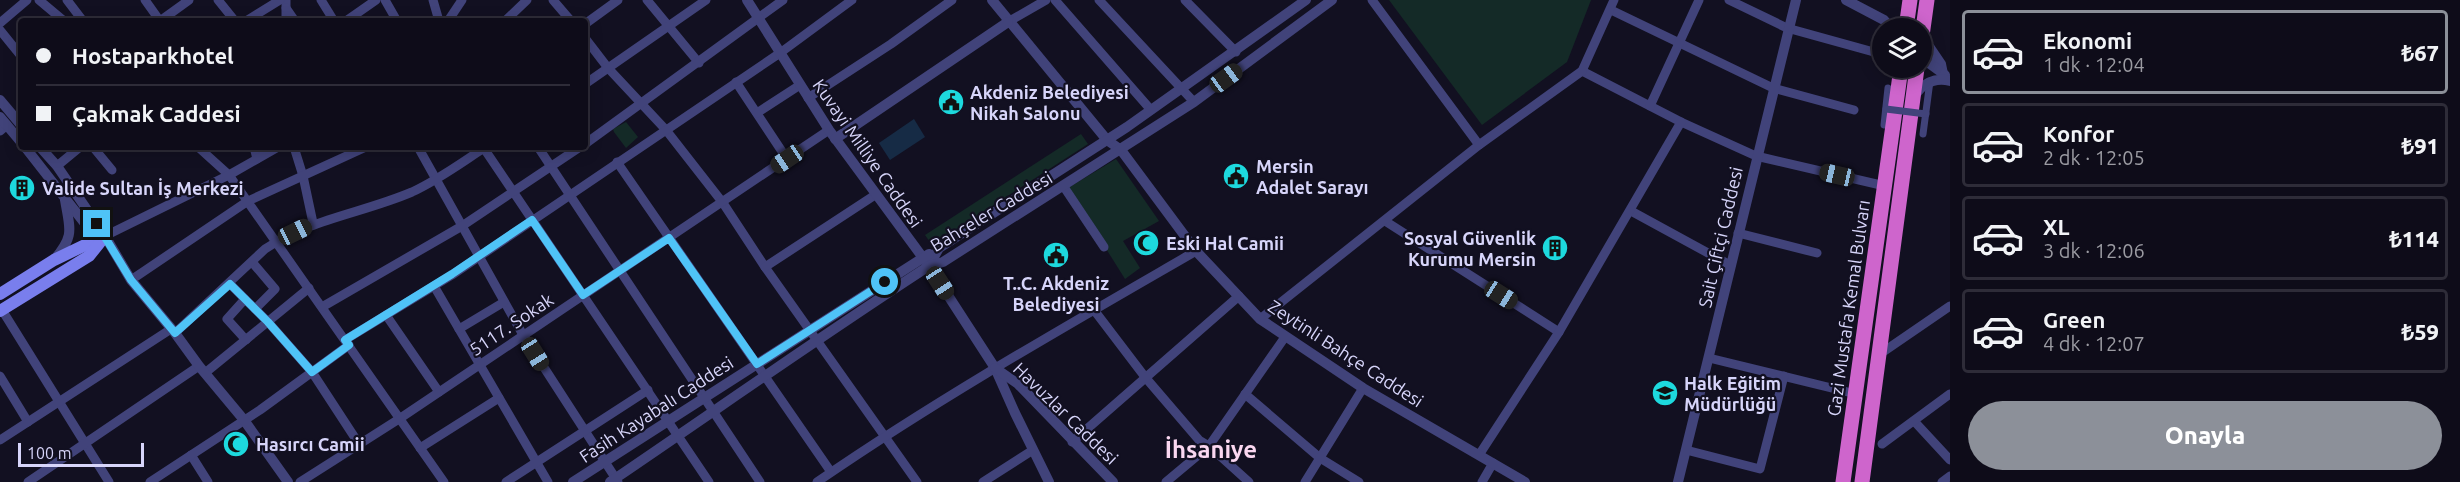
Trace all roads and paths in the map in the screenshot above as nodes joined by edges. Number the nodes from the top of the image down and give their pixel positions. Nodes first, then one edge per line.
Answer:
1 (27, 0) edge
2 (39, 0) edge
3 (67, 0) edge
4 (145, 0) edge
5 (189, 0) edge
6 (218, 0) edge
7 (321, 0) edge
8 (376, 0) edge
9 (385, 0) edge
10 (433, 0) edge
11 (462, 0) edge
12 (527, 0) edge
13 (553, 0) edge
14 (618, 0) edge
15 (647, 0) edge
16 (706, 0) edge
17 (747, 0) edge
18 (783, 0) edge
19 (852, 0) edge
20 (952, 0) edge
21 (992, 0) edge
22 (1046, 0) edge
23 (1055, 0) edge
24 (1099, 0) edge
25 (1185, 0) edge
26 (1306, 0) edge
27 (1332, 0) edge
28 (1372, 0) edge
29 (1699, 0) edge
30 (1729, 0) edge
31 (1796, 0) edge
32 (1846, 0) edge
33 (1910, 0) edge
34 (1927, 0) edge
35 (284, 3) edge
36 (1613, 5) edge
37 (60, 18) edge
38 (81, 18) edge
39 (158, 18) edge
40 (164, 18) edge
41 (233, 18) edge
42 (252, 18) edge
43 (286, 18) edge
44 (292, 18) edge
45 (332, 18) edge
46 (350, 18) edge
47 (395, 18) edge
48 (439, 18) edge
49 (451, 18) edge
50 (508, 18) edge
51 (568, 18) edge
52 (759, 18) junction
53 (1876, 18) edge
54 (1909, 18) edge
55 (1924, 18) edge
56 (588, 22) edge
57 (1008, 22) junction
58 (0, 23) edge
59 (668, 26) junction
60 (1787, 28) junction
61 (0, 30) edge
62 (588, 43) edge
63 (1679, 44) junction
64 (1932, 51) edge
65 (18, 52) edge
66 (1236, 52) junction
67 (1872, 52) edge
68 (780, 53) junction
69 (699, 63) junction
70 (1932, 65) edge
71 (608, 68) junction
72 (1582, 70) junction
73 (1948, 75) edge
74 (1900, 78) edge
75 (1915, 78) edge
76 (1930, 81) junction
77 (588, 82) edge
78 (736, 82) junction
79 (800, 85) junction
80 (1183, 88) junction
81 (1773, 88) junction
82 (1888, 88) dead end
83 (808, 98) junction
84 (0, 100) edge
85 (1912, 100) junction
86 (1194, 102) junction
87 (640, 103) junction
88 (1650, 106) junction
89 (1886, 109) junction
90 (1151, 110) junction
91 (1854, 110) dead end
92 (757, 113) junction
93 (1926, 114) junction
94 (18, 120) edge
95 (1681, 122) junction
96 (2, 124) edge
97 (1884, 125) dead end
98 (666, 130) junction
99 (1923, 134) dead end
100 (832, 135) junction
101 (18, 139) edge
102 (1107, 140) junction
103 (588, 142) edge
104 (1479, 145) junction
105 (27, 150) edge
106 (43, 150) edge
107 (76, 150) edge
108 (95, 150) edge
109 (201, 150) edge
110 (255, 150) edge
111 (273, 150) edge
112 (295, 150) edge
113 (359, 150) edge
114 (420, 150) edge
115 (483, 150) edge
116 (487, 150) edge
117 (540, 150) edge
118 (576, 150) edge
119 (1121, 150) junction
120 (1756, 156) junction
121 (257, 159) junction
122 (787, 159) junction
123 (617, 162) junction
124 (57, 166) junction
125 (553, 167) junction
126 (112, 170) dead end
127 (229, 175) junction
128 (303, 176) junction
129 (436, 179) junction
130 (1884, 186) junction
131 (1064, 187) junction
132 (513, 192) junction
133 (571, 193) junction
134 (875, 195) junction
135 (64, 197) junction
136 (248, 201) junction
137 (723, 202) junction
138 (1630, 211) junction
139 (532, 220) junction
140 (1385, 221) junction
141 (313, 224) junction
142 (462, 226) junction
143 (1738, 233) junction
144 (99, 236) junction
145 (669, 238) junction
146 (276, 242) junction
147 (1104, 247) dead end
148 (939, 248) joint
149 (1196, 251) junction
150 (1817, 253) dead end
151 (478, 257) junction
152 (54, 260) junction
153 (252, 262) junction
154 (926, 262) junction
155 (1730, 265) junction
156 (765, 267) junction
157 (621, 270) junction
158 (131, 280) junction
159 (230, 284) junction
160 (434, 286) junction
161 (309, 288) junction
162 (0, 294) edge
163 (583, 295) junction
164 (1239, 296) junction
165 (245, 299) junction
166 (504, 302) junction
167 (1950, 306) edge
168 (322, 307) junction
169 (255, 309) junction
170 (1094, 310) junction
171 (1, 311) edge
172 (386, 315) junction
173 (1260, 319) junction
174 (268, 322) junction
175 (459, 329) junction
176 (173, 331) junction
177 (1558, 332) junction
178 (814, 334) junction
179 (523, 335) junction
180 (1285, 337) junction
181 (246, 340) junction
182 (347, 342) junction
183 (1880, 354) junction
184 (1709, 358) junction
185 (757, 364) junction
186 (480, 365) junction
187 (995, 368) junction
188 (202, 370) junction
189 (312, 372) junction
190 (0, 376) edge
191 (766, 376) junction
192 (1784, 376) junction
193 (1144, 377) junction
194 (1363, 388) junction
195 (648, 390) junction
196 (439, 392) junction
197 (1245, 394) junction
198 (1856, 394) junction
199 (1950, 394) edge
200 (705, 397) junction
201 (499, 398) junction
202 (59, 402) junction
203 (715, 411) junction
204 (399, 419) junction
205 (244, 420) junction
206 (669, 421) junction
207 (1914, 421) junction
208 (28, 422) junction
209 (585, 432) junction
210 (679, 435) junction
211 (884, 437) junction
212 (0, 440) edge
213 (1072, 442) junction
214 (85, 443) junction
215 (359, 444) junction
216 (1882, 444) joint
217 (1209, 446) junction
218 (420, 448) junction
219 (1033, 450) junction
220 (1686, 450) junction
221 (191, 455) junction
222 (1479, 455) junction
223 (1866, 456) junction
224 (1320, 458) junction
225 (1950, 459) edge
226 (605, 462) junction
227 (1493, 462) junction
228 (536, 464) junction
229 (831, 472) junction
230 (1950, 476) edge
231 (1171, 480) edge
232 (1841, 480) edge
233 (615, 481) edge
234 (28, 482) edge
235 (109, 482) edge
236 (150, 482) edge
237 (208, 482) edge
238 (288, 482) edge
239 (300, 482) edge
240 (444, 482) edge
241 (506, 482) edge
242 (548, 482) edge
243 (573, 482) edge
244 (709, 482) edge
245 (760, 482) edge
246 (817, 482) edge
247 (917, 482) edge
248 (983, 482) edge
249 (1049, 482) edge
250 (1113, 482) edge
251 (1249, 482) edge
252 (1305, 482) edge
253 (1359, 482) edge
254 (1482, 482) edge
255 (1525, 482) edge
256 (1678, 482) edge
257 (1862, 482) edge
258 (1942, 482) edge

1 - 58 street
2 - 37 street
3 - 38 street
4 - 39 street
5 - 40 street
6 - 41 street
7 - 45 street
8 - 46 street
9 - 47 street
10 - 48 street
11 - 49 street
12 - 50 street
13 - 51 street
14 - 56 street
15 - 59 street
16 - 59 street
17 - 52 street, Kuvayi Milliye Caddesi
18 - 52 street
19 - 68 street
20 - 83 street
21 - 57 street, Zeytinli Bahçe Caddesi
22 - 57 street
23 - 90 street
24 - 80 street
25 - 66 street
26 - 66 street, Bahçeler Caddesi
27 - 86 street, Bahçeler Caddesi
28 - 104 street
29 - 63 street
30 - 60 street
31 - 60 street, Sait Çiftçi Caddesi
32 - 53 street
33 - 54 highway
34 - 55 highway
35 - 42 street
35 - 43 street
35 - 44 street
36 - 63 street
36 - 72 street
52 - 68 street, Kuvayi Milliye Caddesi
52 - 69 street
57 - 100 street
57 - 102 street, Zeytinli Bahçe Caddesi
59 - 69 street
59 - 71 street
60 - 67 street
60 - 81 street, Sait Çiftçi Caddesi
61 - 65 street
62 - 71 street
63 - 81 street
63 - 88 street
64 - 73 street
66 - 80 street, Bahçeler Caddesi
68 - 78 street
68 - 79 street, Kuvayi Milliye Caddesi
69 - 87 street
70 - 73 street
71 - 77 street
71 - 87 street
72 - 88 street
72 - 104 street
73 - 76 street
74 - 130 highway, Gazi Mustafa Kemal Bulvarı
75 - 85 highway, Gazi Mustafa Kemal Bulvarı
76 - 85 street
76 - 93 street
78 - 92 street
78 - 98 street
79 - 83 street, Kuvayi Milliye Caddesi
79 - 92 street
80 - 86 street
80 - 90 street, Bahçeler Caddesi
81 - 91 street
81 - 120 street, Sait Çiftçi Caddesi
82 - 89 street
83 - 100 street, Kuvayi Milliye Caddesi
84 - 94 street
85 - 183 highway, Gazi Mustafa Kemal Bulvarı
86 - 119 street, Bahçeler Caddesi
87 - 98 street
87 - 103 street
88 - 95 street
89 - 93 street, bridge
89 - 97 street
90 - 102 street, Bahçeler Caddesi
92 - 122 street
93 - 99 street
95 - 120 street
95 - 138 street
96 - 101 street
98 - 123 street
98 - 137 street
100 - 122 street, 5117. Sokak
100 - 134 street, Kuvayi Milliye Caddesi
102 - 119 street, Zeytinli Bahçe Caddesi
102 - 148 street, Bahçeler Caddesi
104 - 140 street
105 - 135 street
106 - 124 street
107 - 124 street
108 - 126 street
109 - 127 street
110 - 121 street
111 - 121 street
112 - 128 street
113 - 128 street
114 - 129 street
115 - 129 street
116 - 132 street
117 - 125 street
118 - 125 street
119 - 131 street, Bahçeler Caddesi
119 - 149 street, Zeytinli Bahçe Caddesi
120 - 130 street
120 - 143 street, Sait Çiftçi Caddesi
121 - 127 street
122 - 137 street, 5117. Sokak
123 - 133 street
123 - 145 street
124 - 144 street
125 - 132 street
125 - 133 street
127 - 136 street
127 - 144 street
128 - 136 street
128 - 141 street
129 - 141 street
129 - 142 street
130 - 198 highway, Gazi Mustafa Kemal Bulvarı
131 - 147 street
131 - 154 street, Bahçeler Caddesi
132 - 139 street
132 - 142 street
133 - 139 street
133 - 157 street
134 - 154 street, Kuvayi Milliye Caddesi
134 - 156 street
135 - 144 street
135 - 152 street
136 - 146 street
136 - 158 street
137 - 145 street, 5117. Sokak
137 - 156 street
138 - 155 street
138 - 177 street
139 - 151 street
139 - 163 street
140 - 173 street
140 - 177 street
141 - 146 street
142 - 151 street
142 - 168 street
143 - 150 street
143 - 155 street, Sait Çiftçi Caddesi
144 - 152 main road
144 - 158 street
144 - 171 main road
145 - 157 street, 5117. Sokak
145 - 185 street
146 - 153 street
146 - 161 street
148 - 154 street, Fasih Kayabalı Caddesi
149 - 164 street, Zeytinli Bahçe Caddesi
149 - 170 street
151 - 160 street
151 - 166 street
152 - 162 main road
153 - 159 street
153 - 169 street
154 - 178 street, Fasih Kayabalı Caddesi
154 - 187 street, Kuvayi Milliye Caddesi
155 - 184 street, Sait Çiftçi Caddesi
156 - 178 street
157 - 163 street, 5117. Sokak
157 - 200 street
158 - 176 street
159 - 165 street
159 - 176 street
160 - 172 street
160 - 175 street
161 - 168 street
161 - 174 street
163 - 179 street, 5117. Sokak
163 - 195 street
164 - 173 street, Zeytinli Bahçe Caddesi
164 - 193 street
165 - 169 street
165 - 181 street
166 - 175 street
166 - 179 street
167 - 183 street
168 - 182 street
169 - 174 street
170 - 187 street
170 - 193 street
171 - 202 street
172 - 182 street
172 - 196 street
173 - 180 street, Zeytinli Bahçe Caddesi
174 - 181 street
174 - 189 street
175 - 186 street
176 - 188 street
176 - 202 street
177 - 222 street
178 - 185 street, Fasih Kayabalı Caddesi
178 - 191 street, Fasih Kayabalı Caddesi
178 - 211 street
179 - 186 street, 5117. Sokak
179 - 209 street
180 - 194 street, Zeytinli Bahçe Caddesi
180 - 197 street
181 - 188 street
182 - 189 street
182 - 204 street
183 - 223 highway, Gazi Mustafa Kemal Bulvarı
184 - 192 street
184 - 220 street, Sait Çiftçi Caddesi
185 - 191 street
185 - 200 street, Fasih Kayabalı Caddesi
186 - 196 street, 5117. Sokak
186 - 201 street
187 - 211 street
187 - 213 street, Havuzlar Caddesi
187 - 219 street, Kuvayi Milliye Caddesi
188 - 205 street
188 - 214 street
189 - 205 street
189 - 215 street
190 - 208 street
191 - 203 street, Fasih Kayabalı Caddesi
191 - 229 street
192 - 198 street
192 - 220 street
193 - 213 street
193 - 217 street
194 - 222 street, Zeytinli Bahçe Caddesi
194 - 224 street
195 - 206 street
195 - 209 street
196 - 204 street, 5117. Sokak
197 - 217 street
197 - 224 street
198 - 232 highway, Gazi Mustafa Kemal Bulvarı
199 - 207 street
200 - 203 street
200 - 206 street, Fasih Kayabalı Caddesi
201 - 218 street
201 - 228 street
202 - 208 street
202 - 214 street
203 - 210 street, Fasih Kayabalı Caddesi
203 - 245 street
204 - 215 street, 5117. Sokak
204 - 218 street
205 - 221 street
205 - 238 street
206 - 210 street
206 - 226 street, Fasih Kayabalı Caddesi
207 - 216 street
207 - 225 street
208 - 212 street
209 - 226 street
209 - 228 street
210 - 233 street, Fasih Kayabalı Caddesi
210 - 244 street
211 - 229 street
211 - 247 street
213 - 250 street, Havuzlar Caddesi
214 - 234 street
214 - 235 street
215 - 239 street, 5117. Sokak
216 - 223 street
217 - 231 street
217 - 251 street
218 - 240 street
219 - 248 street
219 - 249 street, Kuvayi Milliye Caddesi
220 - 256 street, Sait Çiftçi Caddesi
221 - 236 street
221 - 237 street
222 - 227 street, Zeytinli Bahçe Caddesi
223 - 257 highway, Gazi Mustafa Kemal Bulvarı
224 - 252 street
224 - 253 street
226 - 233 street
226 - 243 street, Fasih Kayabalı Caddesi
227 - 254 street
227 - 255 street, Zeytinli Bahçe Caddesi
228 - 241 street
228 - 242 street
229 - 246 street
230 - 258 street

